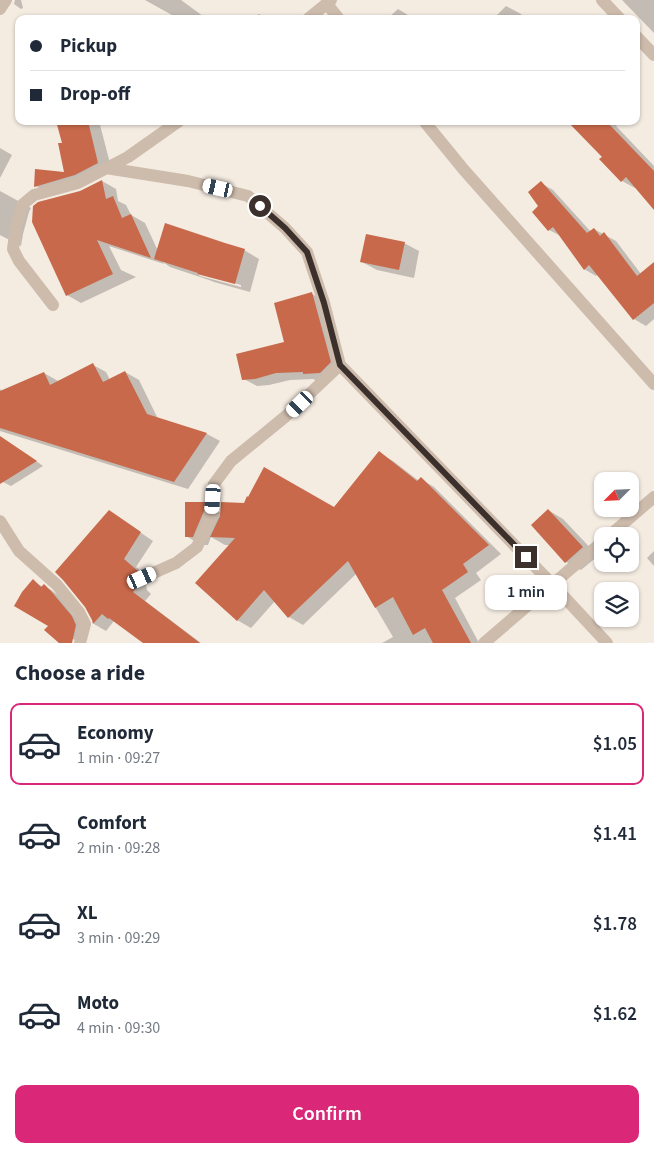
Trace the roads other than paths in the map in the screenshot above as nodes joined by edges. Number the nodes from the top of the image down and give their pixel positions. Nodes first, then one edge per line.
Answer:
1 (6, 0) edge
2 (602, 0) edge
3 (329, 2) edge
4 (0, 9) edge
5 (313, 15) edge
6 (337, 15) edge
7 (616, 15) edge
8 (640, 40) edge
9 (654, 54) edge
10 (172, 125) edge
11 (427, 125) edge
12 (106, 168) junction
13 (52, 305) dead end
14 (340, 365) junction
15 (654, 384) edge
16 (654, 497) edge
17 (0, 521) edge
18 (619, 527) edge
19 (594, 549) edge
20 (142, 578) dead end
21 (553, 584) junction
22 (80, 643) edge
23 (484, 643) edge
24 (607, 643) edge

1 - 4 street
2 - 7 street
3 - 5 street
3 - 6 street
8 - 9 street
10 - 12 street
11 - 15 street
12 - 13 street
12 - 14 street
14 - 20 street
14 - 21 street
16 - 18 street
17 - 22 street
19 - 21 street
21 - 23 street
21 - 24 street

